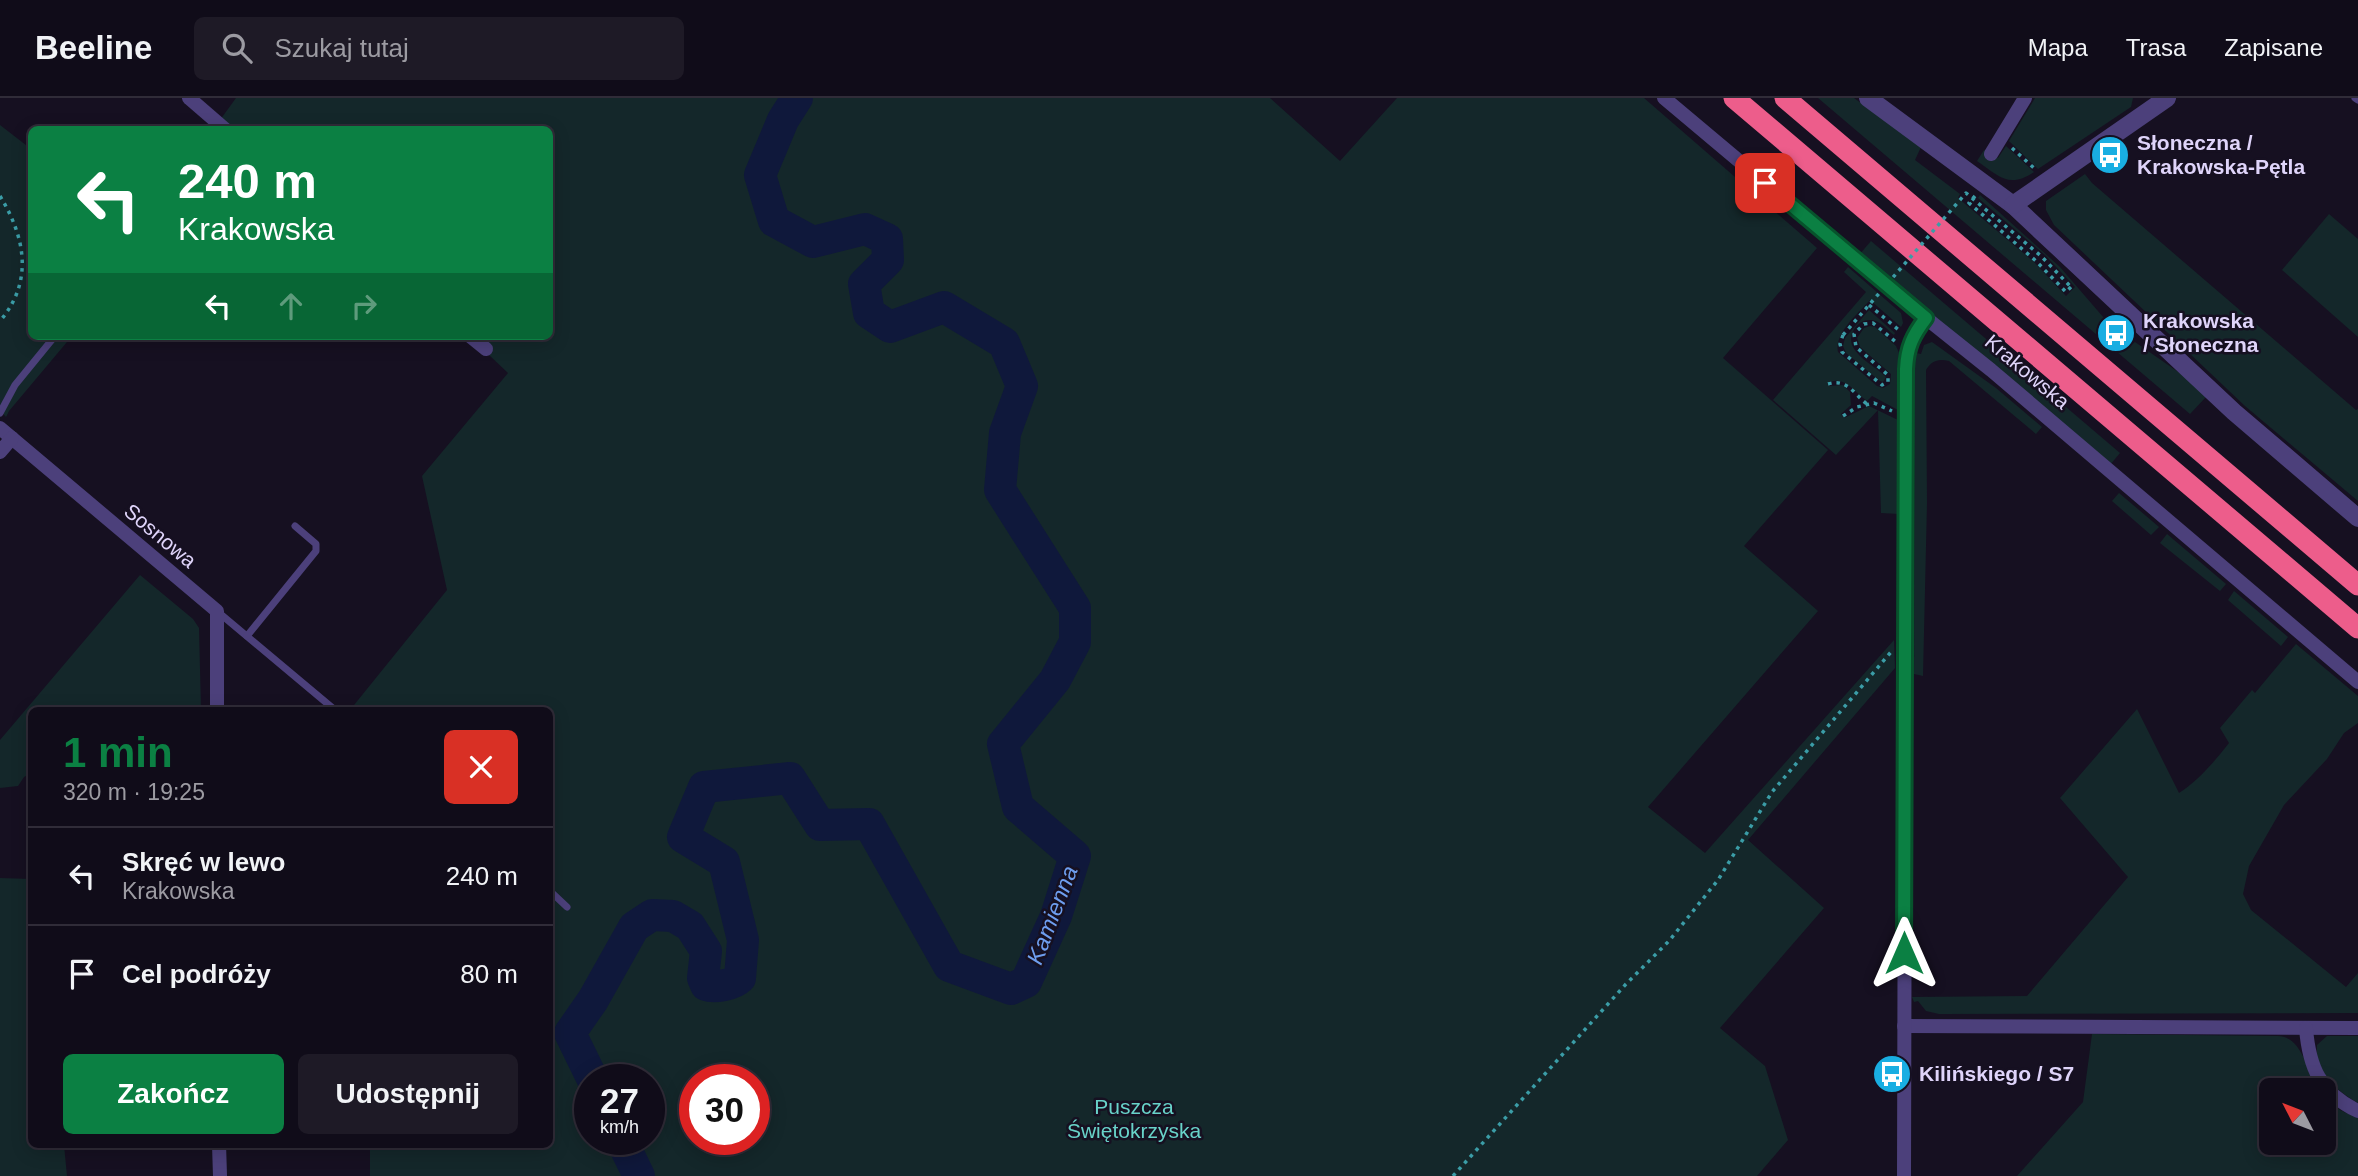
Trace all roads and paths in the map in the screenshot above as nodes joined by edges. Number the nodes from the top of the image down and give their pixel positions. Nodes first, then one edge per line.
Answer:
1 (189, 98) edge
2 (1664, 98) edge
3 (1734, 98) edge
4 (1786, 98) edge
5 (1868, 98) edge
6 (2025, 98) edge
7 (2158, 100) edge
8 (221, 126) edge
9 (2001, 137) junction
10 (1991, 154) dead end
11 (2042, 170) dead end
12 (1979, 192) dead end
13 (0, 196) edge
14 (2013, 205) junction
15 (1869, 305) junction
16 (1926, 318) junction
17 (0, 321) edge
18 (1898, 330) dead end
19 (52, 340) edge
20 (475, 340) edge
21 (1908, 347) junction
22 (486, 349) dead end
23 (1828, 384) dead end
24 (1867, 404) junction
25 (0, 413) edge
26 (1843, 416) dead end
27 (1906, 418) junction
28 (0, 428) edge
29 (12, 438) junction
30 (0, 452) edge
31 (2358, 518) edge
32 (295, 526) dead end
33 (2358, 585) edge
34 (217, 611) junction
35 (2358, 628) edge
36 (1906, 635) junction
37 (247, 636) junction
38 (2358, 682) edge
39 (218, 707) edge
40 (331, 707) edge
41 (553, 894) edge
42 (567, 907) dead end
43 (1904, 1026) junction
44 (2306, 1028) junction
45 (2358, 1028) edge
46 (2358, 1111) edge
47 (219, 1148) edge
48 (220, 1176) edge
49 (1453, 1176) edge
50 (1904, 1176) edge

1 - 8 street
2 - 16 street, Krakowska
3 - 35 highway
4 - 33 highway
5 - 14 street
6 - 9 street
7 - 14 street
9 - 10 street
9 - 11 path
12 - 15 path, bridge
13 - 17 path
14 - 31 street
15 - 18 path
15 - 21 path, bridge
16 - 21 street
16 - 38 street, Krakowska
19 - 25 lane
20 - 22 street
21 - 27 street
23 - 24 path
24 - 26 path
24 - 27 path
27 - 36 street
28 - 29 street, Sosnowa
29 - 30 street
29 - 34 street, Sosnowa
32 - 37 lane
34 - 37 lane
34 - 39 street
36 - 43 street
36 - 49 path
37 - 40 lane
41 - 42 lane
43 - 44 street
43 - 50 street
44 - 45 street
44 - 46 street
47 - 48 street

